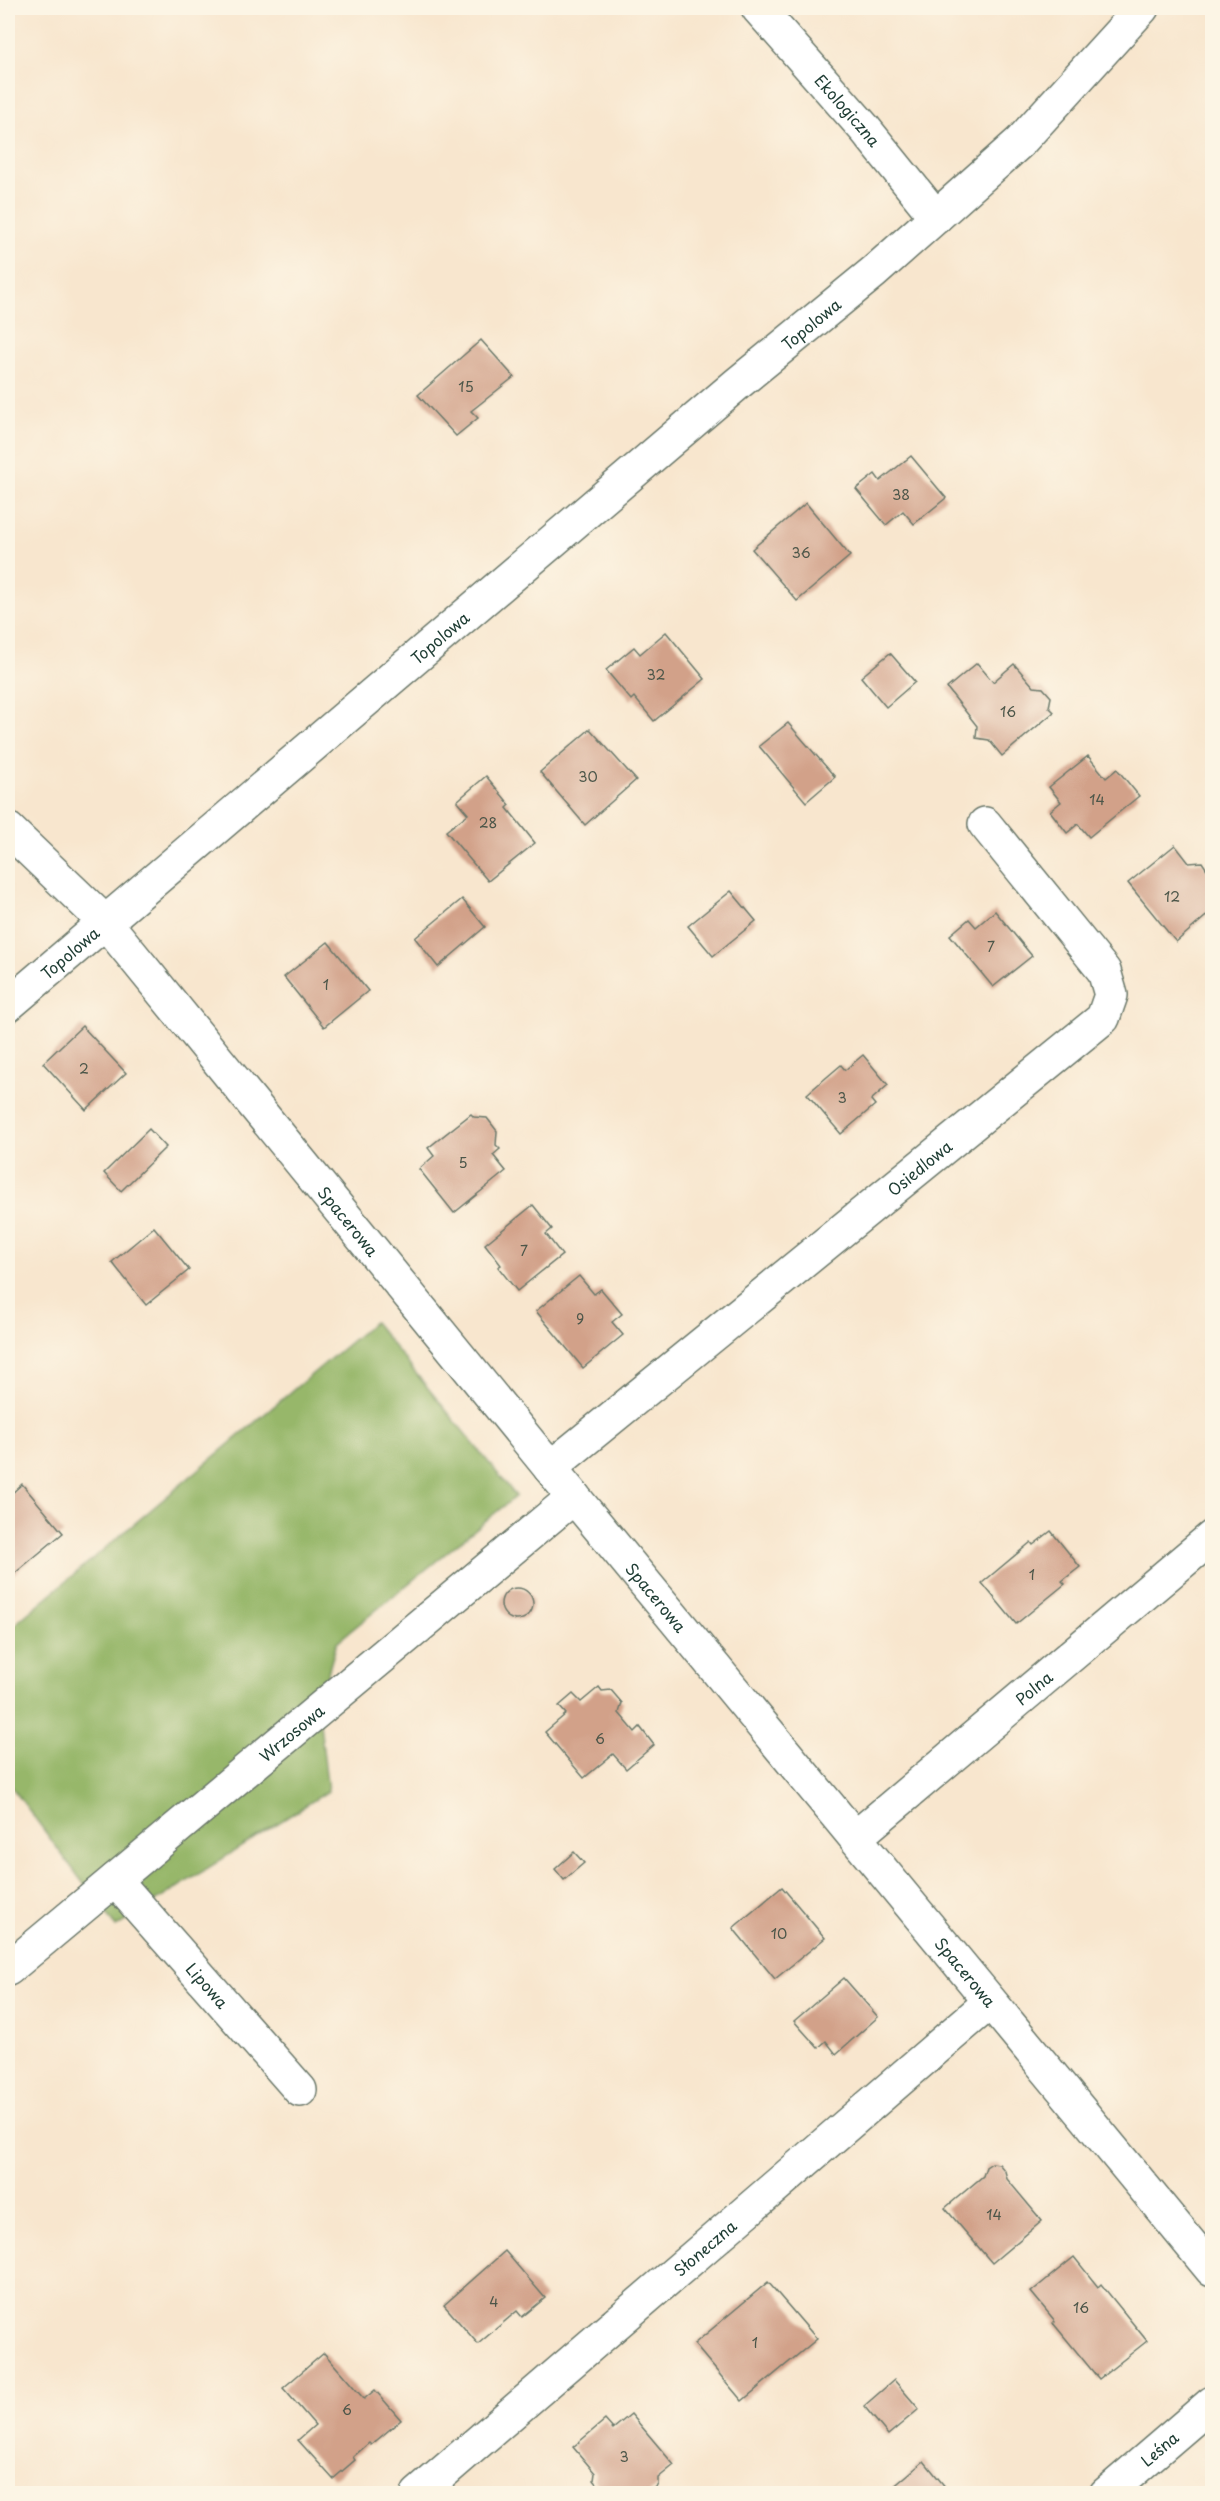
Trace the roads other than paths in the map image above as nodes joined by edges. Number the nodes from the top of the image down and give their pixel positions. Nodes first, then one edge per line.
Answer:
1 (758, 8) edge
2 (1142, 8) edge
3 (936, 217) junction
4 (985, 824) dead end
5 (8, 829) edge
6 (106, 922) junction
7 (8, 1005) edge
8 (550, 1468) junction
9 (574, 1497) junction
10 (1212, 1538) edge
11 (856, 1837) junction
12 (115, 1880) junction
13 (8, 1970) edge
14 (990, 2002) junction
15 (300, 2090) dead end
16 (1212, 2270) edge
17 (1212, 2403) edge
18 (418, 2493) edge
19 (1106, 2493) edge

1 - 3 street, Ekologiczna
2 - 3 street, Topolowa
3 - 6 street, Topolowa
4 - 8 street, Osiedlowa
5 - 6 street, Spacerowa
6 - 7 street, Topolowa
6 - 8 street, Spacerowa
8 - 9 street, Spacerowa
9 - 11 street, Spacerowa
9 - 12 street, Wrzosowa
10 - 11 street, Polna
11 - 14 street, Spacerowa
12 - 13 street, Wrzosowa
12 - 15 street, Lipowa
14 - 16 street, Spacerowa
14 - 18 street, Słoneczna
17 - 19 street, Leśna

